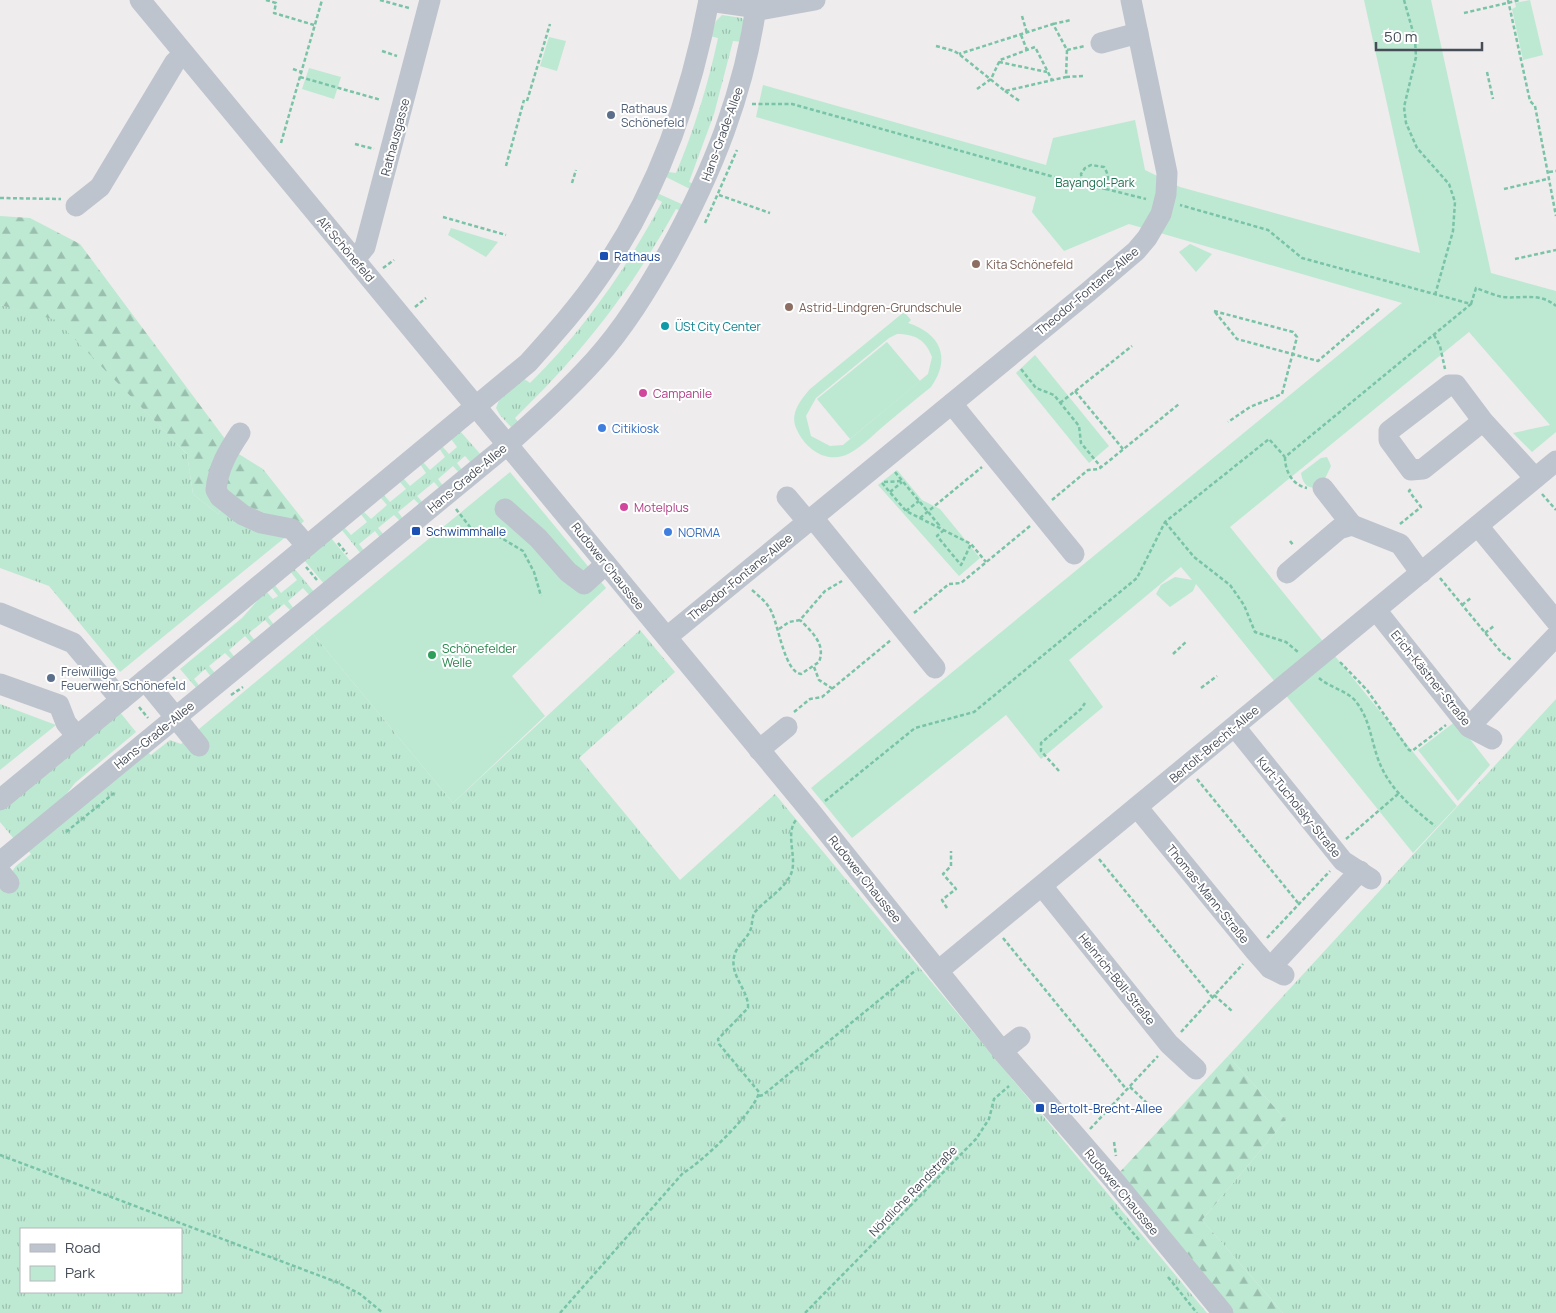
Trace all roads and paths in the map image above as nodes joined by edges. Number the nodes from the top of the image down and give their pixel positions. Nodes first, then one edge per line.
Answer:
1 (140, 0) edge
2 (266, 0) edge
3 (322, 0) edge
4 (380, 0) edge
5 (815, 0) edge
6 (1131, 0) edge
7 (1404, 0) edge
8 (1520, 0) edge
9 (1509, 1) edge
10 (756, 4) edge
11 (422, 6) edge
12 (704, 8) edge
13 (1464, 13) dead end
14 (1022, 16) dead end
15 (1071, 20) dead end
16 (550, 24) dead end
17 (1053, 24) junction
18 (314, 25) junction
19 (1027, 32) junction
20 (1138, 33) junction
21 (1021, 34) junction
22 (1101, 43) dead end
23 (936, 46) dead end
24 (1027, 50) junction
25 (382, 52) dead end
26 (184, 54) junction
27 (959, 54) junction
28 (395, 55) dead end
29 (999, 62) junction
30 (293, 69) dead end
31 (301, 72) junction
32 (1047, 72) junction
33 (1487, 72) dead end
34 (1083, 76) dead end
35 (300, 77) junction
36 (1066, 77) junction
37 (991, 79) junction
38 (1052, 80) junction
39 (978, 89) dead end
40 (1005, 90) junction
41 (1493, 99) dead end
42 (381, 100) dead end
43 (1020, 102) dead end
44 (752, 104) dead end
45 (355, 144) dead end
46 (374, 149) dead end
47 (279, 151) junction
48 (506, 166) dead end
49 (576, 170) dead end
50 (1556, 171) edge
51 (1549, 172) junction
52 (1547, 179) junction
53 (572, 183) dead end
54 (1083, 185) junction
55 (1106, 189) junction
56 (1504, 189) dead end
57 (719, 195) dead end
58 (0, 198) edge
59 (1146, 199) dead end
60 (1176, 204) dead end
61 (76, 206) joint
62 (770, 213) dead end
63 (1556, 216) edge
64 (443, 217) dead end
65 (506, 235) dead end
66 (1556, 250) edge
67 (1516, 259) dead end
68 (355, 260) junction
69 (394, 260) dead end
70 (382, 268) dead end
71 (1435, 295) junction
72 (426, 298) dead end
73 (1471, 304) junction
74 (1556, 306) edge
75 (414, 307) dead end
76 (1380, 308) dead end
77 (1434, 334) junction
78 (1132, 346) dead end
79 (1292, 354) junction
80 (1017, 364) dead end
81 (1448, 385) junction
82 (1074, 391) junction
83 (1061, 402) junction
84 (952, 404) junction
85 (1179, 404) dead end
86 (477, 407) junction
87 (1483, 421) junction
88 (1228, 422) dead end
89 (240, 433) dead end
90 (508, 444) junction
91 (1123, 450) junction
92 (995, 457) junction
93 (1285, 457) junction
94 (1556, 461) edge
95 (891, 467) dead end
96 (1101, 467) junction
97 (1418, 471) junction
98 (878, 478) dead end
99 (903, 481) junction
100 (882, 483) junction
101 (1537, 485) junction
102 (1323, 488) joint
103 (890, 492) junction
104 (787, 497) dead end
105 (919, 501) junction
106 (456, 509) dead end
107 (505, 509) dead end
108 (1556, 510) edge
109 (906, 511) junction
110 (928, 512) junction
111 (1041, 513) junction
112 (920, 518) junction
113 (810, 520) junction
114 (1352, 525) junction
115 (1478, 526) junction
116 (937, 527) junction
117 (327, 530) junction
118 (944, 530) junction
119 (1389, 540) junction
120 (971, 544) junction
121 (302, 550) junction
122 (1074, 554) dead end
123 (986, 562) junction
124 (606, 564) junction
125 (358, 568) junction
126 (855, 571) junction
127 (1287, 573) dead end
128 (1429, 574) junction
129 (748, 585) dead end
130 (328, 592) junction
131 (541, 596) dead end
132 (1472, 597) dead end
133 (1462, 605) junction
134 (1376, 610) junction
135 (0, 613) edge
136 (800, 620) junction
137 (1556, 621) edge
138 (1495, 625) dead end
139 (901, 628) junction
140 (778, 630) junction
141 (1485, 633) junction
142 (1556, 636) edge
143 (667, 637) junction
144 (1187, 642) dead end
145 (1173, 654) dead end
146 (1336, 657) dead end
147 (164, 665) junction
148 (814, 667) junction
149 (935, 668) dead end
150 (1523, 671) junction
151 (1217, 676) dead end
152 (146, 680) junction
153 (0, 684) edge
154 (1201, 688) dead end
155 (832, 689) junction
156 (124, 697) junction
157 (194, 702) junction
158 (1085, 702) dead end
159 (176, 717) junction
160 (788, 721) joint
161 (1464, 721) junction
162 (1235, 727) junction
163 (158, 731) junction
164 (77, 736) junction
165 (1492, 739) dead end
166 (199, 746) dead end
167 (759, 750) junction
168 (1187, 767) junction
169 (1059, 771) dead end
170 (1398, 794) dead end
171 (0, 800) edge
172 (814, 805) junction
173 (1137, 807) junction
174 (1089, 847) junction
175 (951, 851) dead end
176 (1337, 854) junction
177 (0, 862) edge
178 (1042, 886) junction
179 (1299, 904) junction
180 (947, 908) dead end
181 (994, 926) junction
182 (1255, 951) junction
183 (933, 966) junction
184 (1277, 972) joint
185 (1213, 996) junction
186 (1232, 1011) dead end
187 (1024, 1041) dead end
188 (1169, 1044) junction
189 (1011, 1062) junction
190 (1192, 1066) dead end
191 (1128, 1088) junction
192 (759, 1096) junction
193 (1148, 1104) dead end
194 (1079, 1140) junction
195 (0, 1155) edge
196 (1108, 1202) dead end
197 (1144, 1246) dead end
198 (1168, 1276) dead end
199 (383, 1313) edge
200 (560, 1313) edge
201 (805, 1313) edge
202 (1197, 1313) edge
203 (1223, 1313) edge

1 - 26 street, Alt Schönefeld
2 - 18 path
3 - 18 path
4 - 11 path
5 - 10 street
6 - 20 street, Theodor-Fontane-Allee
7 - 71 path
8 - 9 path
9 - 13 path
9 - 51 path
10 - 12 street
10 - 90 street, Hans-Grade-Allee
11 - 68 street, Rathausgasse
12 - 86 street
14 - 19 path
15 - 17 path
16 - 48 path
17 - 19 path
17 - 36 path
18 - 31 path
19 - 21 path
20 - 22 street
20 - 84 street, Theodor-Fontane-Allee
21 - 24 path
21 - 27 path
23 - 27 path
24 - 29 path
24 - 32 path
25 - 28 path
26 - 47 street, Alt Schönefeld
26 - 61 street
27 - 37 path
29 - 32 path
29 - 37 path
30 - 31 path
31 - 35 path
32 - 38 path
33 - 41 path
34 - 36 path
35 - 42 path
35 - 47 path
36 - 38 path
37 - 39 path
37 - 40 path
38 - 40 path
40 - 43 path
44 - 54 path
45 - 46 path
47 - 68 street, Alt Schönefeld
49 - 53 path
50 - 51 path
51 - 52 path
52 - 56 path
52 - 63 path
54 - 55 path
54 - 55 path
55 - 59 path
57 - 62 path
58 - 61 path
60 - 71 path
64 - 65 path
66 - 67 path
68 - 86 street, Alt Schönefeld
69 - 70 path
71 - 73 path
72 - 75 path
73 - 74 path
73 - 77 path
76 - 79 path
77 - 81 path
77 - 93 path
78 - 82 path
79 - 79 path
79 - 88 path
80 - 83 path
81 - 87 street
81 - 97 street
82 - 83 path
82 - 91 path
83 - 96 path
84 - 92 street
84 - 113 street, Theodor-Fontane-Allee
85 - 91 path
86 - 90 street, Alt Schönefeld
86 - 117 street
87 - 97 street
87 - 101 street
89 - 121 street
90 - 124 street, Rudower Chaussee
90 - 125 street, Hans-Grade-Allee
91 - 96 path
92 - 110 path
92 - 111 street
93 - 102 path
93 - 172 path
94 - 101 street, Bertolt-Brecht-Allee
95 - 99 path
96 - 111 path
97 - 119 path
98 - 100 path
99 - 100 path
99 - 103 path
99 - 105 path
100 - 103 path
101 - 108 path
101 - 115 street, Bertolt-Brecht-Allee
102 - 114 street
103 - 109 path
104 - 113 street
105 - 109 path
105 - 110 path
106 - 131 path
107 - 124 street
109 - 112 path
110 - 112 path
110 - 116 path
111 - 122 street
111 - 123 path
112 - 116 path
113 - 126 street
113 - 143 street, Theodor-Fontane-Allee
114 - 119 street
114 - 127 street
115 - 128 street, Bertolt-Brecht-Allee
115 - 137 street
116 - 118 path
117 - 121 street
117 - 125 path
118 - 120 path
118 - 120 path
119 - 128 street
120 - 123 path
121 - 130 path
121 - 147 street
123 - 139 path
124 - 143 street, Rudower Chaussee
125 - 130 street, Hans-Grade-Allee
126 - 136 path
126 - 139 street
128 - 133 path
128 - 134 street, Bertolt-Brecht-Allee
129 - 140 path
130 - 157 street, Hans-Grade-Allee
132 - 133 path
133 - 141 path
134 - 161 street, Erich-Kästner-Straße
134 - 162 street, Bertolt-Brecht-Allee
135 - 156 street
136 - 140 path
136 - 148 path
138 - 141 path
139 - 149 street
139 - 155 path
140 - 148 path
141 - 150 path
142 - 150 street
143 - 167 street, Rudower Chaussee
144 - 145 path
146 - 161 path
147 - 152 street
147 - 157 path
148 - 155 path
150 - 161 street
151 - 154 path
152 - 156 street
152 - 159 street
153 - 164 street
155 - 160 path
156 - 163 path
156 - 164 street
157 - 159 street, Hans-Grade-Allee
158 - 169 path
159 - 163 street, Hans-Grade-Allee
159 - 166 street
160 - 167 street
161 - 165 street, Erich-Kästner-Straße
162 - 168 street, Bertolt-Brecht-Allee
162 - 176 street, Kurt-Tucholsky-Straße
163 - 177 street, Hans-Grade-Allee
164 - 171 street
167 - 172 street, Rudower Chaussee
168 - 173 street, Bertolt-Brecht-Allee
168 - 179 path
170 - 176 path
172 - 183 street, Rudower Chaussee
172 - 192 path
173 - 174 street, Bertolt-Brecht-Allee
173 - 182 street, Thomas-Mann-Straße
174 - 178 street, Bertolt-Brecht-Allee
174 - 185 path
175 - 180 path
176 - 179 path
176 - 184 street, Kurt-Tucholsky-Straße
178 - 181 street, Bertolt-Brecht-Allee
178 - 188 street, Heinrich-Böll-Straße
179 - 182 path
181 - 183 street, Bertolt-Brecht-Allee
181 - 191 path
182 - 184 street, Thomas-Mann-Straße
182 - 185 path
183 - 189 street, Rudower Chaussee
183 - 192 path
185 - 186 path
185 - 188 path
187 - 189 street
188 - 190 street, Heinrich-Böll-Straße
188 - 191 path
189 - 194 street, Rudower Chaussee
189 - 201 path, Nördliche Randstraße
191 - 193 path
191 - 194 path
192 - 200 path
194 - 203 street, Rudower Chaussee
195 - 199 path
196 - 197 path
198 - 202 path

